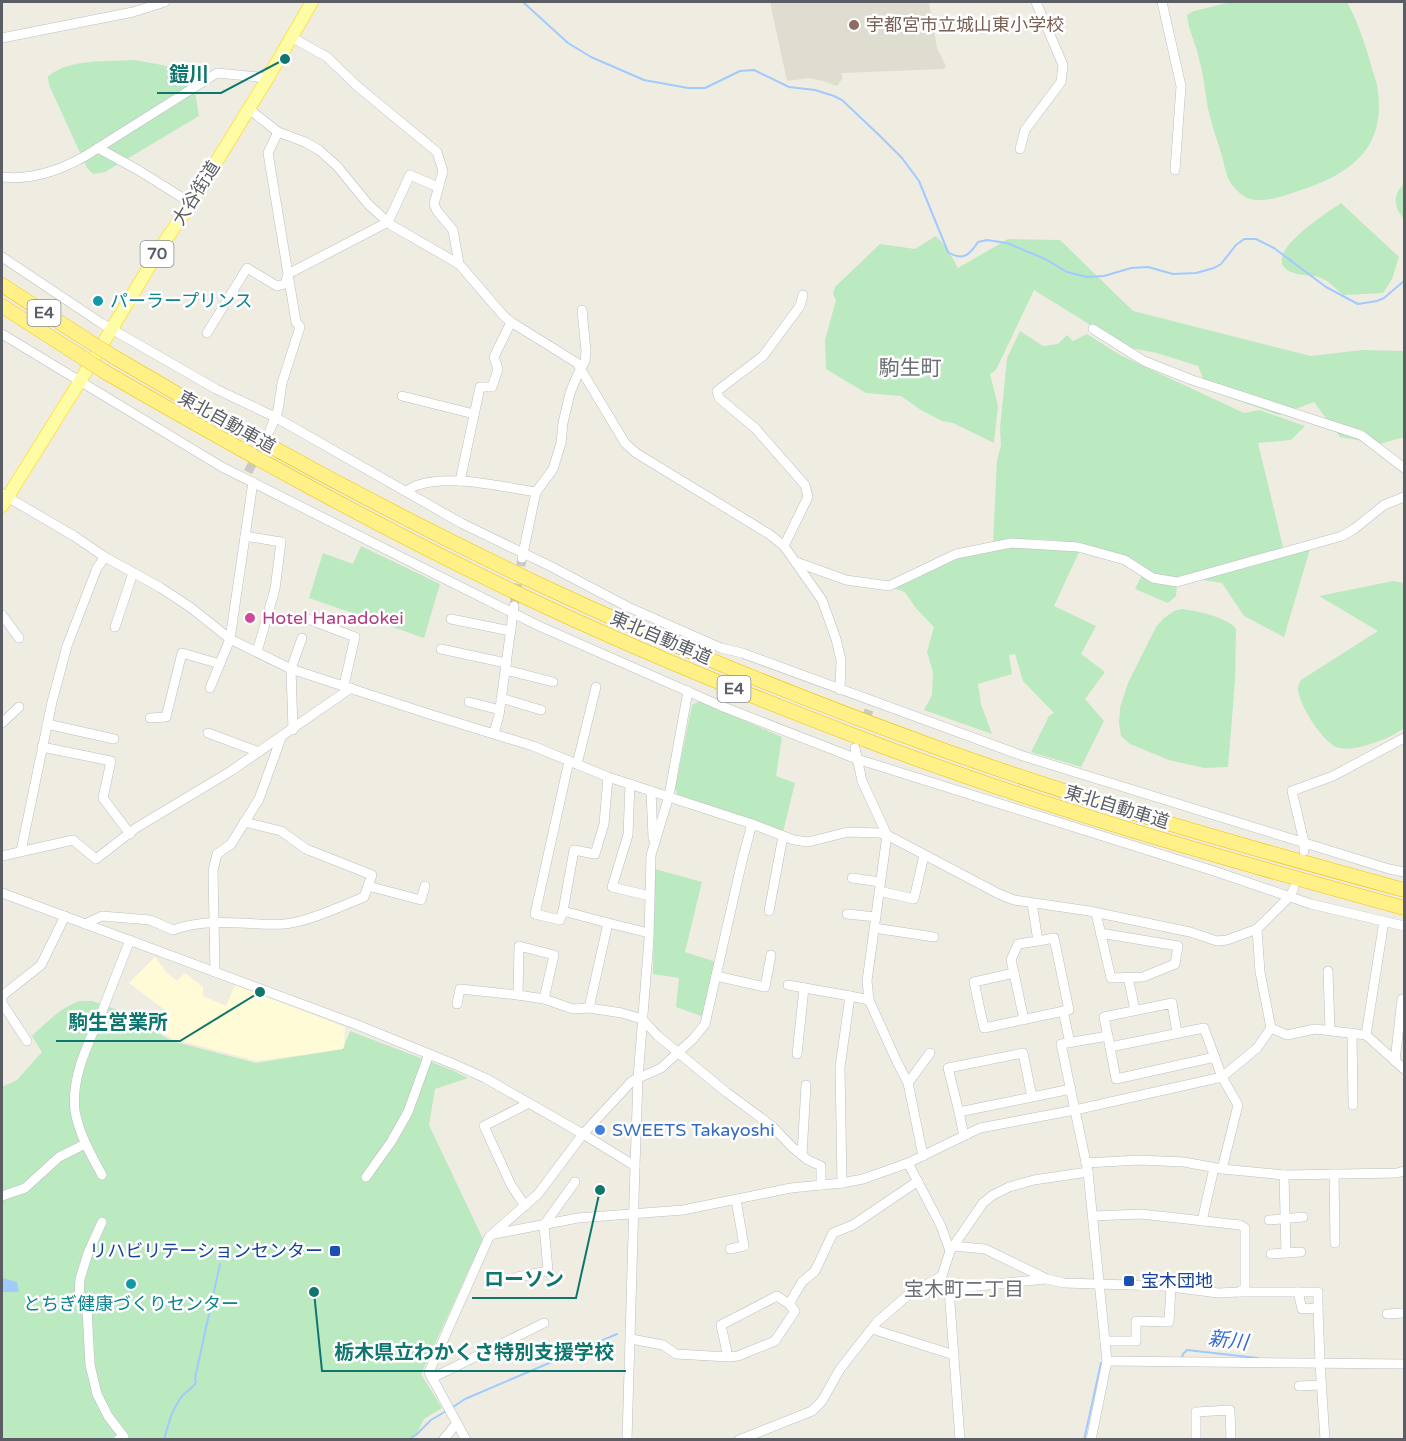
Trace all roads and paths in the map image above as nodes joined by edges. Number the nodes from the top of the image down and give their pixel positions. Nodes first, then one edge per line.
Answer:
1 (165, 2) edge
2 (311, 2) edge
3 (1036, 2) edge
4 (1162, 2) edge
5 (291, 37) junction
6 (2, 38) edge
7 (268, 78) junction
8 (249, 109) junction
9 (278, 132) junction
10 (98, 148) junction
11 (1020, 148) dead end
12 (1175, 170) dead end
13 (2, 177) edge
14 (438, 187) junction
15 (191, 203) junction
16 (388, 222) junction
17 (2, 257) edge
18 (459, 264) junction
19 (288, 274) junction
20 (2, 285) edge
21 (803, 295) dead end
22 (2, 306) edge
23 (582, 310) dead end
24 (510, 322) junction
25 (112, 329) junction
26 (1093, 329) dead end
27 (207, 333) dead end
28 (2, 334) edge
29 (581, 369) junction
30 (80, 381) junction
31 (402, 396) dead end
32 (474, 414) junction
33 (275, 417) junction
34 (270, 430) tunnel mouth
35 (1404, 468) edge
36 (249, 477) junction
37 (460, 481) junction
38 (406, 491) junction
39 (536, 492) junction
40 (1404, 497) edge
41 (3, 499) edge
42 (246, 536) junction
43 (784, 546) junction
44 (523, 556) junction
45 (105, 557) junction
46 (796, 562) junction
47 (134, 573) junction
48 (513, 609) junction
49 (2, 615) edge
50 (308, 619) dead end
51 (451, 619) dead end
52 (115, 627) dead end
53 (511, 631) junction
54 (20, 638) dead end
55 (302, 638) dead end
56 (230, 639) junction
57 (441, 649) dead end
58 (257, 652) junction
59 (220, 664) junction
60 (506, 666) junction
61 (291, 669) junction
62 (553, 682) dead end
63 (348, 686) junction
64 (596, 687) dead end
65 (210, 688) dead end
66 (840, 690) junction
67 (688, 691) junction
68 (501, 698) junction
69 (469, 702) dead end
70 (19, 707) dead end
71 (500, 710) junction
72 (541, 710) dead end
73 (150, 718) dead end
74 (2, 723) edge
75 (47, 724) junction
76 (292, 730) junction
77 (208, 733) dead end
78 (494, 734) junction
79 (281, 738) junction
80 (1404, 738) edge
81 (114, 739) dead end
82 (42, 747) junction
83 (855, 748) tunnel mouth
84 (260, 752) junction
85 (857, 759) junction
86 (573, 762) junction
87 (608, 777) junction
88 (630, 784) junction
89 (651, 791) junction
90 (669, 796) junction
91 (244, 822) junction
92 (752, 824) junction
93 (129, 834) junction
94 (887, 835) junction
95 (783, 836) junction
96 (654, 847) junction
97 (1304, 847) junction
98 (21, 851) junction
99 (924, 855) junction
100 (2, 856) edge
101 (1404, 872) edge
102 (852, 878) dead end
103 (368, 886) junction
104 (425, 886) dead end
105 (880, 887) junction
106 (1404, 890) edge
107 (1292, 892) junction
108 (2, 893) edge
109 (650, 896) junction
110 (1032, 903) junction
111 (1404, 908) edge
112 (563, 911) junction
113 (769, 911) dead end
114 (1096, 913) junction
115 (847, 914) dead end
116 (65, 916) junction
117 (876, 917) junction
118 (215, 921) junction
119 (1384, 921) junction
120 (608, 923) junction
121 (85, 924) junction
122 (1404, 926) edge
123 (874, 928) junction
124 (1257, 929) junction
125 (649, 933) junction
126 (1100, 933) junction
127 (934, 937) dead end
128 (130, 940) junction
129 (1038, 941) junction
130 (771, 955) dead end
131 (1328, 971) dead end
132 (215, 972) junction
133 (1014, 973) junction
134 (716, 976) junction
135 (1128, 977) junction
136 (788, 985) dead end
137 (804, 988) junction
138 (518, 995) junction
139 (850, 996) junction
140 (2, 998) edge
141 (544, 999) junction
142 (869, 999) junction
143 (1402, 999) dead end
144 (457, 1004) dead end
145 (589, 1008) junction
146 (1135, 1010) junction
147 (1063, 1011) junction
148 (642, 1019) junction
149 (1024, 1020) junction
150 (1271, 1028) junction
151 (1330, 1030) junction
152 (1177, 1033) junction
153 (1352, 1033) junction
154 (1366, 1035) junction
155 (1108, 1036) junction
156 (27, 1041) dead end
157 (1070, 1043) junction
158 (1110, 1047) junction
159 (678, 1053) junction
160 (930, 1053) dead end
161 (429, 1054) junction
162 (797, 1054) dead end
163 (1215, 1057) junction
164 (1395, 1060) junction
165 (1404, 1070) edge
166 (1222, 1077) junction
167 (638, 1078) junction
168 (908, 1083) junction
169 (806, 1085) dead end
170 (1071, 1089) junction
171 (1032, 1097) junction
172 (529, 1103) junction
173 (1353, 1106) dead end
174 (1075, 1110) junction
175 (959, 1112) junction
176 (583, 1134) junction
177 (964, 1136) junction
178 (85, 1144) junction
179 (802, 1155) junction
180 (923, 1156) junction
181 (908, 1163) junction
182 (635, 1166) junction
183 (1087, 1167) junction
184 (1218, 1169) junction
185 (1404, 1171) edge
186 (1284, 1174) junction
187 (1335, 1174) junction
188 (102, 1175) dead end
189 (366, 1177) dead end
190 (918, 1181) junction
191 (575, 1182) dead end
192 (842, 1183) junction
193 (821, 1185) junction
194 (2, 1196) edge
195 (736, 1200) junction
196 (525, 1206) junction
197 (635, 1215) junction
198 (1093, 1216) junction
199 (1303, 1217) dead end
200 (1285, 1219) junction
201 (1269, 1220) dead end
202 (1202, 1221) junction
203 (102, 1222) dead end
204 (544, 1225) junction
205 (492, 1235) junction
206 (1335, 1243) dead end
207 (952, 1248) junction
208 (730, 1249) dead end
209 (1301, 1252) dead end
210 (1286, 1253) junction
211 (1271, 1254) dead end
212 (942, 1276) junction
213 (517, 1277) dead end
214 (1047, 1279) junction
215 (1100, 1284) junction
216 (1171, 1287) junction
217 (949, 1289) junction
218 (1239, 1292) junction
219 (1298, 1292) junction
220 (789, 1304) junction
221 (1318, 1308) junction
222 (1404, 1313) edge
223 (1387, 1314) dead end
224 (544, 1323) dead end
225 (872, 1329) junction
226 (631, 1339) junction
227 (1105, 1341) junction
228 (954, 1355) junction
229 (728, 1357) junction
230 (1107, 1361) junction
231 (1320, 1362) junction
232 (1404, 1364) edge
233 (432, 1378) junction
234 (1321, 1385) junction
235 (1299, 1386) dead end
236 (457, 1423) junction
237 (118, 1440) edge
238 (443, 1440) edge
239 (466, 1440) edge
240 (627, 1440) edge
241 (739, 1440) edge
242 (960, 1440) edge
243 (1091, 1440) edge
244 (1196, 1440) edge
245 (1231, 1440) edge
246 (1325, 1440) edge

1 - 6 street
2 - 5 main road, 大谷街道 / 70
3 - 11 street
4 - 12 street
5 - 7 main road, 大谷街道 / 70
5 - 14 street
7 - 8 main road, 大谷街道 / 70
7 - 10 street
8 - 9 street
8 - 15 main road, 大谷街道 / 70
9 - 16 street
9 - 19 street
10 - 13 street
10 - 15 street
14 - 16 street
14 - 18 street
15 - 25 main road, 大谷街道 / 70
16 - 18 street
16 - 19 street
17 - 25 street
18 - 24 street
19 - 27 street
19 - 33 street
20 - 106 highway, 東北自動車道 / E4, bridge
21 - 43 street
22 - 111 highway, 東北自動車道 / E4, bridge
23 - 29 street
24 - 29 street
24 - 32 street
25 - 30 main road, 大谷街道 / 70
25 - 33 street
26 - 35 street
28 - 30 street
29 - 39 street
29 - 43 street
30 - 36 street
30 - 41 main road, 大谷街道 / 70
31 - 32 street
32 - 37 street
33 - 34 street
33 - 38 street
36 - 42 street
36 - 48 street
37 - 38 street
37 - 39 street
38 - 44 street
39 - 44 street
40 - 46 street
41 - 45 street
42 - 56 street
42 - 58 street
43 - 46 street
44 - 66 street
45 - 47 street
45 - 75 street
46 - 66 street
47 - 52 street
47 - 56 street
48 - 53 street
48 - 67 street
49 - 54 street
50 - 63 street
51 - 53 street
53 - 60 street
55 - 61 street
56 - 58 street
56 - 59 street
57 - 60 street
58 - 61 street
59 - 65 street
59 - 73 street
60 - 62 street
60 - 68 street
61 - 63 street
61 - 76 street
63 - 76 street
63 - 78 street
64 - 86 street
66 - 97 street
67 - 85 street
67 - 90 street
68 - 71 street
68 - 72 street
69 - 71 street
70 - 74 street
71 - 78 street
75 - 81 street
75 - 82 street
76 - 79 street
77 - 84 street
78 - 86 street
79 - 84 street
79 - 91 street
80 - 97 street
82 - 93 street
82 - 98 street
83 - 85 street
84 - 93 street
85 - 94 street
85 - 107 street
86 - 87 street
86 - 112 street
87 - 88 street
87 - 112 street
88 - 89 street
88 - 109 street
89 - 90 street
89 - 96 street
90 - 92 street
90 - 96 street
91 - 103 street
91 - 118 street
92 - 95 street
92 - 134 street
93 - 98 street
94 - 95 street
94 - 99 street
94 - 105 street
95 - 113 street
96 - 109 street
97 - 101 street
98 - 100 street
99 - 105 street
99 - 110 street
102 - 105 street
103 - 104 street
103 - 118 street
105 - 117 street
107 - 119 street
107 - 124 street
108 - 116 street
109 - 125 street
110 - 114 street
110 - 129 street
112 - 120 street
114 - 124 street
114 - 126 street
115 - 117 street
116 - 121 street
116 - 140 street
117 - 123 street
118 - 121 street
118 - 132 street
119 - 122 street
119 - 154 street
120 - 125 street
120 - 145 street
121 - 128 street
123 - 127 street
123 - 142 street
124 - 150 street
125 - 148 street
126 - 135 street
126 - 135 street
128 - 132 street
128 - 178 street
129 - 133 street
129 - 147 street
130 - 134 street
131 - 151 street
132 - 161 street
133 - 149 street
133 - 149 street
134 - 159 street
135 - 146 street
136 - 137 street
137 - 139 street
137 - 162 street
138 - 141 street
138 - 141 street
138 - 144 street
139 - 142 street
139 - 192 street
140 - 156 street
141 - 145 street
142 - 168 street
143 - 164 street
145 - 148 street
146 - 152 street
146 - 155 street
147 - 149 street
147 - 157 street
148 - 159 street
148 - 167 street
150 - 151 street
150 - 166 street
151 - 153 street
152 - 158 street
152 - 163 street
153 - 154 street
153 - 173 street
154 - 164 street
155 - 157 street
155 - 158 street
157 - 170 street
158 - 163 street
159 - 167 street
159 - 179 street
160 - 168 street
161 - 172 street
161 - 189 street
163 - 166 street
164 - 165 street
166 - 174 street
166 - 184 street
167 - 176 street
167 - 182 street
168 - 180 street
169 - 179 street
170 - 171 street
170 - 174 street
171 - 175 street
171 - 175 street
172 - 176 street
172 - 196 street
174 - 177 street
174 - 183 street
175 - 177 street
176 - 182 street
176 - 196 street
177 - 180 street
178 - 188 street
178 - 194 street
179 - 193 street
180 - 181 street
181 - 190 street
181 - 192 street
182 - 197 street
183 - 184 street
183 - 198 street
183 - 207 street
184 - 186 street
184 - 202 street
185 - 187 street
186 - 187 street
186 - 200 street
187 - 206 street
190 - 207 street
190 - 220 street
191 - 204 street
192 - 193 street
193 - 195 street
195 - 197 street
195 - 208 street
196 - 205 street
197 - 204 street
197 - 226 street
198 - 202 street
198 - 215 street
199 - 200 street
200 - 201 street
200 - 210 street
202 - 218 street
203 - 237 street
204 - 205 street
204 - 213 street
205 - 233 street
207 - 212 street
207 - 214 street
209 - 210 street
210 - 211 street
212 - 217 street
212 - 225 street
214 - 215 street
214 - 217 street
215 - 216 street
215 - 227 street
216 - 218 street
216 - 227 street
217 - 228 street
218 - 219 street
219 - 221 street
219 - 221 street
220 - 229 street
220 - 229 street
221 - 231 street
222 - 223 street
224 - 233 street
225 - 228 street
225 - 241 street
226 - 229 street
226 - 240 street
227 - 230 street
228 - 242 street
230 - 231 street
230 - 243 street
231 - 232 street
231 - 234 street
233 - 236 street
234 - 235 street
234 - 246 street
236 - 238 street
236 - 239 street
244 - 245 street

